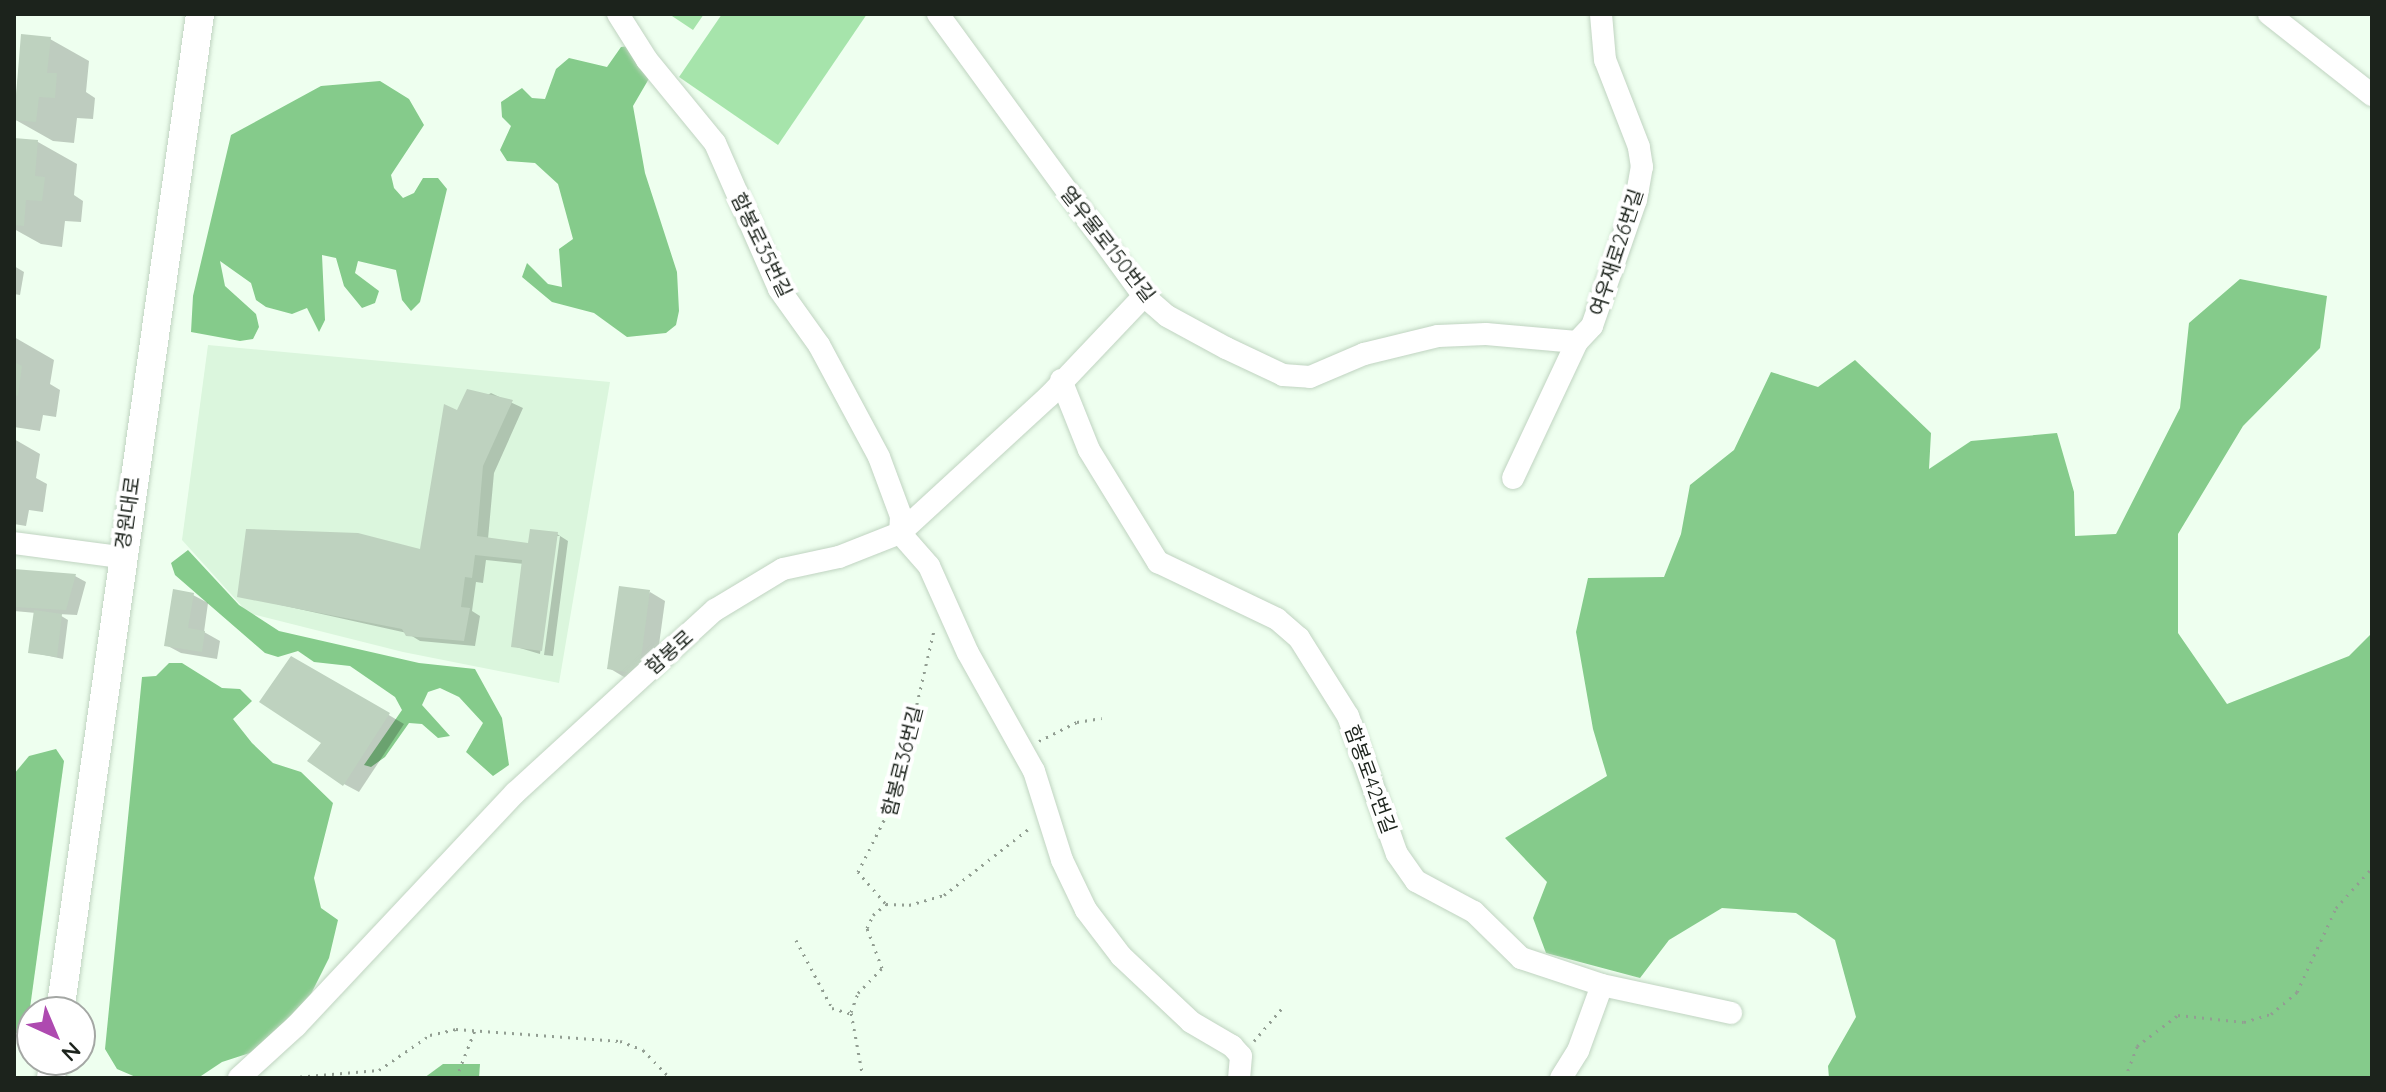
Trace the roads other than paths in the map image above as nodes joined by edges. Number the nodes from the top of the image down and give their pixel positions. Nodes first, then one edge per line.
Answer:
1 (199, 14) edge
2 (618, 14) edge
3 (938, 14) edge
4 (1601, 14) edge
5 (2269, 14) edge
6 (2372, 95) edge
7 (1144, 296) junction
8 (1577, 342) junction
9 (1061, 380) junction
10 (1513, 478) dead end
11 (900, 533) junction
12 (14, 543) edge
13 (121, 557) junction
14 (1602, 985) junction
15 (62, 996) edge
16 (1731, 1013) dead end
17 (1240, 1067) edge
18 (239, 1078) edge
19 (1561, 1078) edge

1 - 13 main road, 경원대로
2 - 11 street, 함봉로35번길
3 - 7 street, 열우물로150번길
4 - 8 street, 여우재로26번길
5 - 6 street
7 - 8 street, 열우물로150번길
7 - 9 street, 함봉로
8 - 10 street, 여우재로26번길
9 - 11 street, 함봉로
9 - 14 street, 함봉로42번길
11 - 17 street
11 - 18 street, 함봉로
12 - 13 street
13 - 15 main road, 경원대로
14 - 16 street, 함봉로42번길
14 - 19 street

